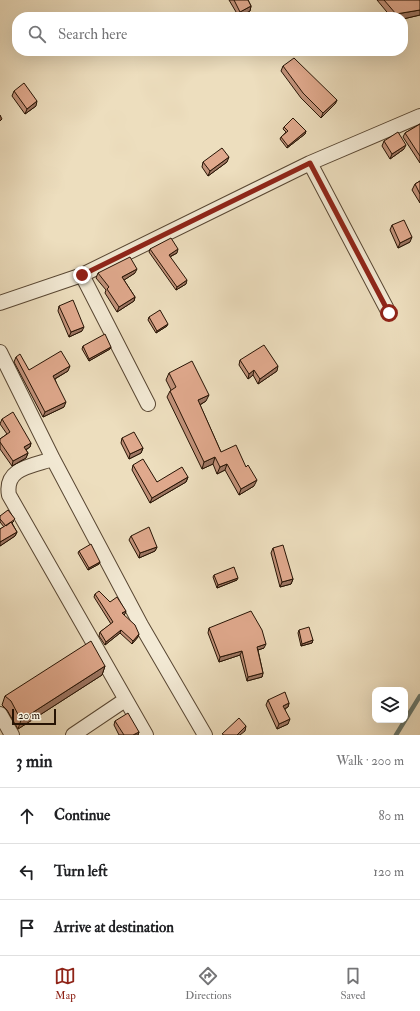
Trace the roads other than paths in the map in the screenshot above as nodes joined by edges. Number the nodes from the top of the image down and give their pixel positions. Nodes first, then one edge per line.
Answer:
1 (420, 116) edge
2 (310, 163) junction
3 (82, 275) junction
4 (0, 304) edge
5 (389, 313) dead end
6 (0, 352) edge
7 (148, 404) dead end
8 (53, 459) junction
9 (125, 700) junction
10 (0, 714) edge
11 (12, 735) edge
12 (73, 735) edge
13 (146, 735) edge
14 (205, 735) edge

1 - 2 street
2 - 3 street
2 - 5 street
3 - 4 street
3 - 7 street
6 - 8 street
8 - 9 street
8 - 14 street
9 - 12 street
9 - 13 street
10 - 11 street

